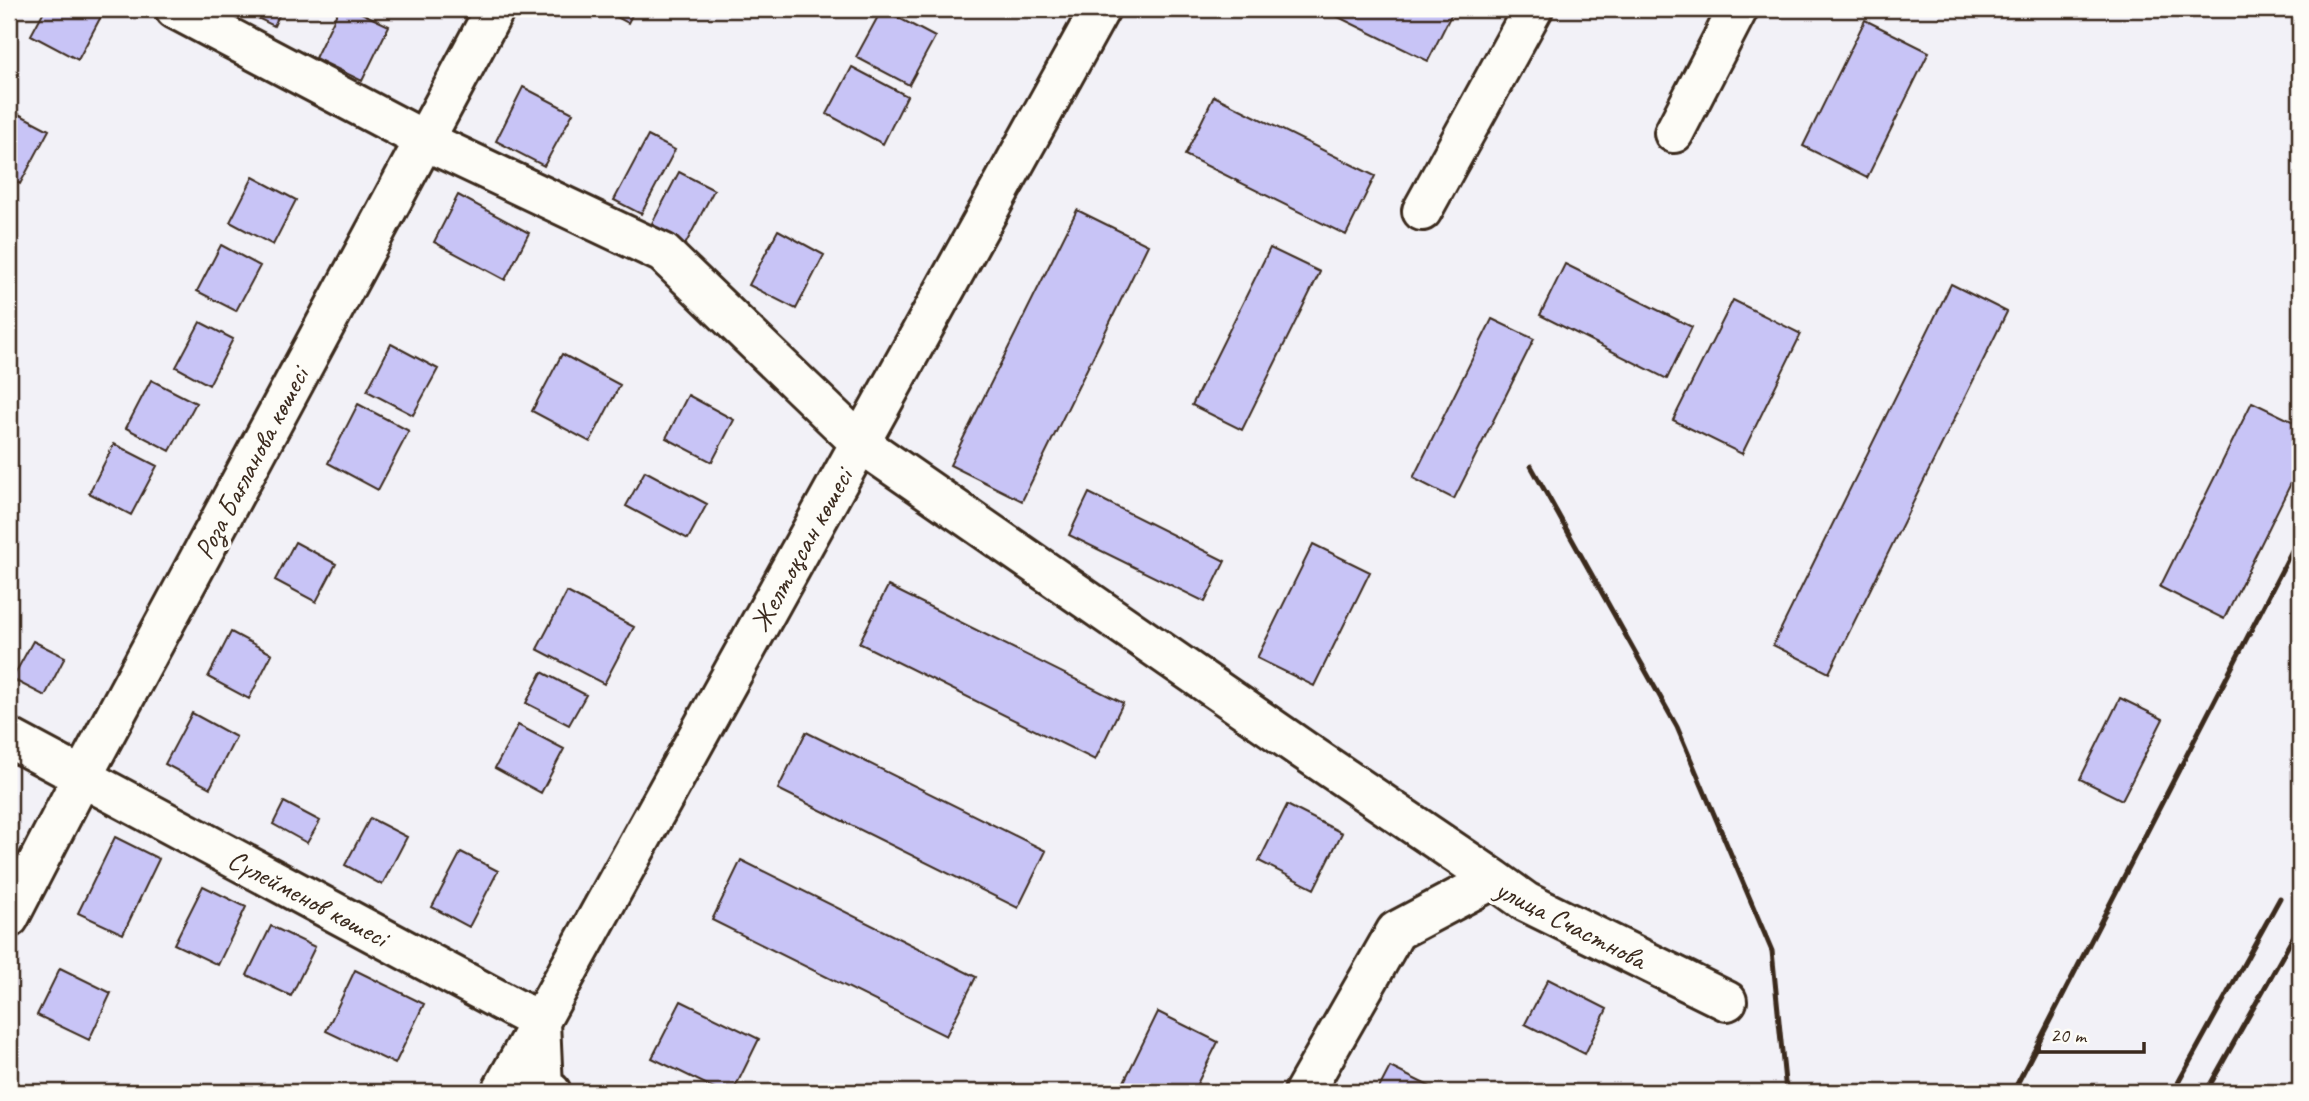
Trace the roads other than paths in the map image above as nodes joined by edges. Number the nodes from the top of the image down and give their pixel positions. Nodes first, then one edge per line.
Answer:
1 (175, 9) edge
2 (495, 9) edge
3 (1101, 9) edge
4 (1533, 9) edge
5 (1738, 9) edge
6 (1674, 133) dead end
7 (424, 140) junction
8 (1422, 211) dead end
9 (860, 443) junction
10 (9, 738) edge
11 (82, 778) junction
12 (1494, 878) junction
13 (9, 918) edge
14 (1727, 1001) dead end
15 (540, 1022) junction
16 (501, 1092) edge
17 (551, 1092) edge
18 (1304, 1092) edge

1 - 7 street
2 - 7 street, Роза Бағланова көшесі
3 - 9 street, Желтоқсан көшесі
4 - 8 street
5 - 6 street
7 - 9 street
7 - 11 street, Роза Бағланова көшесі
9 - 12 street
9 - 15 street, Желтоқсан көшесі
10 - 11 street, Сүлейменов көшесі
11 - 13 street, Роза Бағланова көшесі
11 - 15 street, Сүлейменов көшесі
12 - 14 street, улица Счастнова
12 - 18 street, улица Счастнова
15 - 16 street, Желтоқсан көшесі
15 - 17 street

